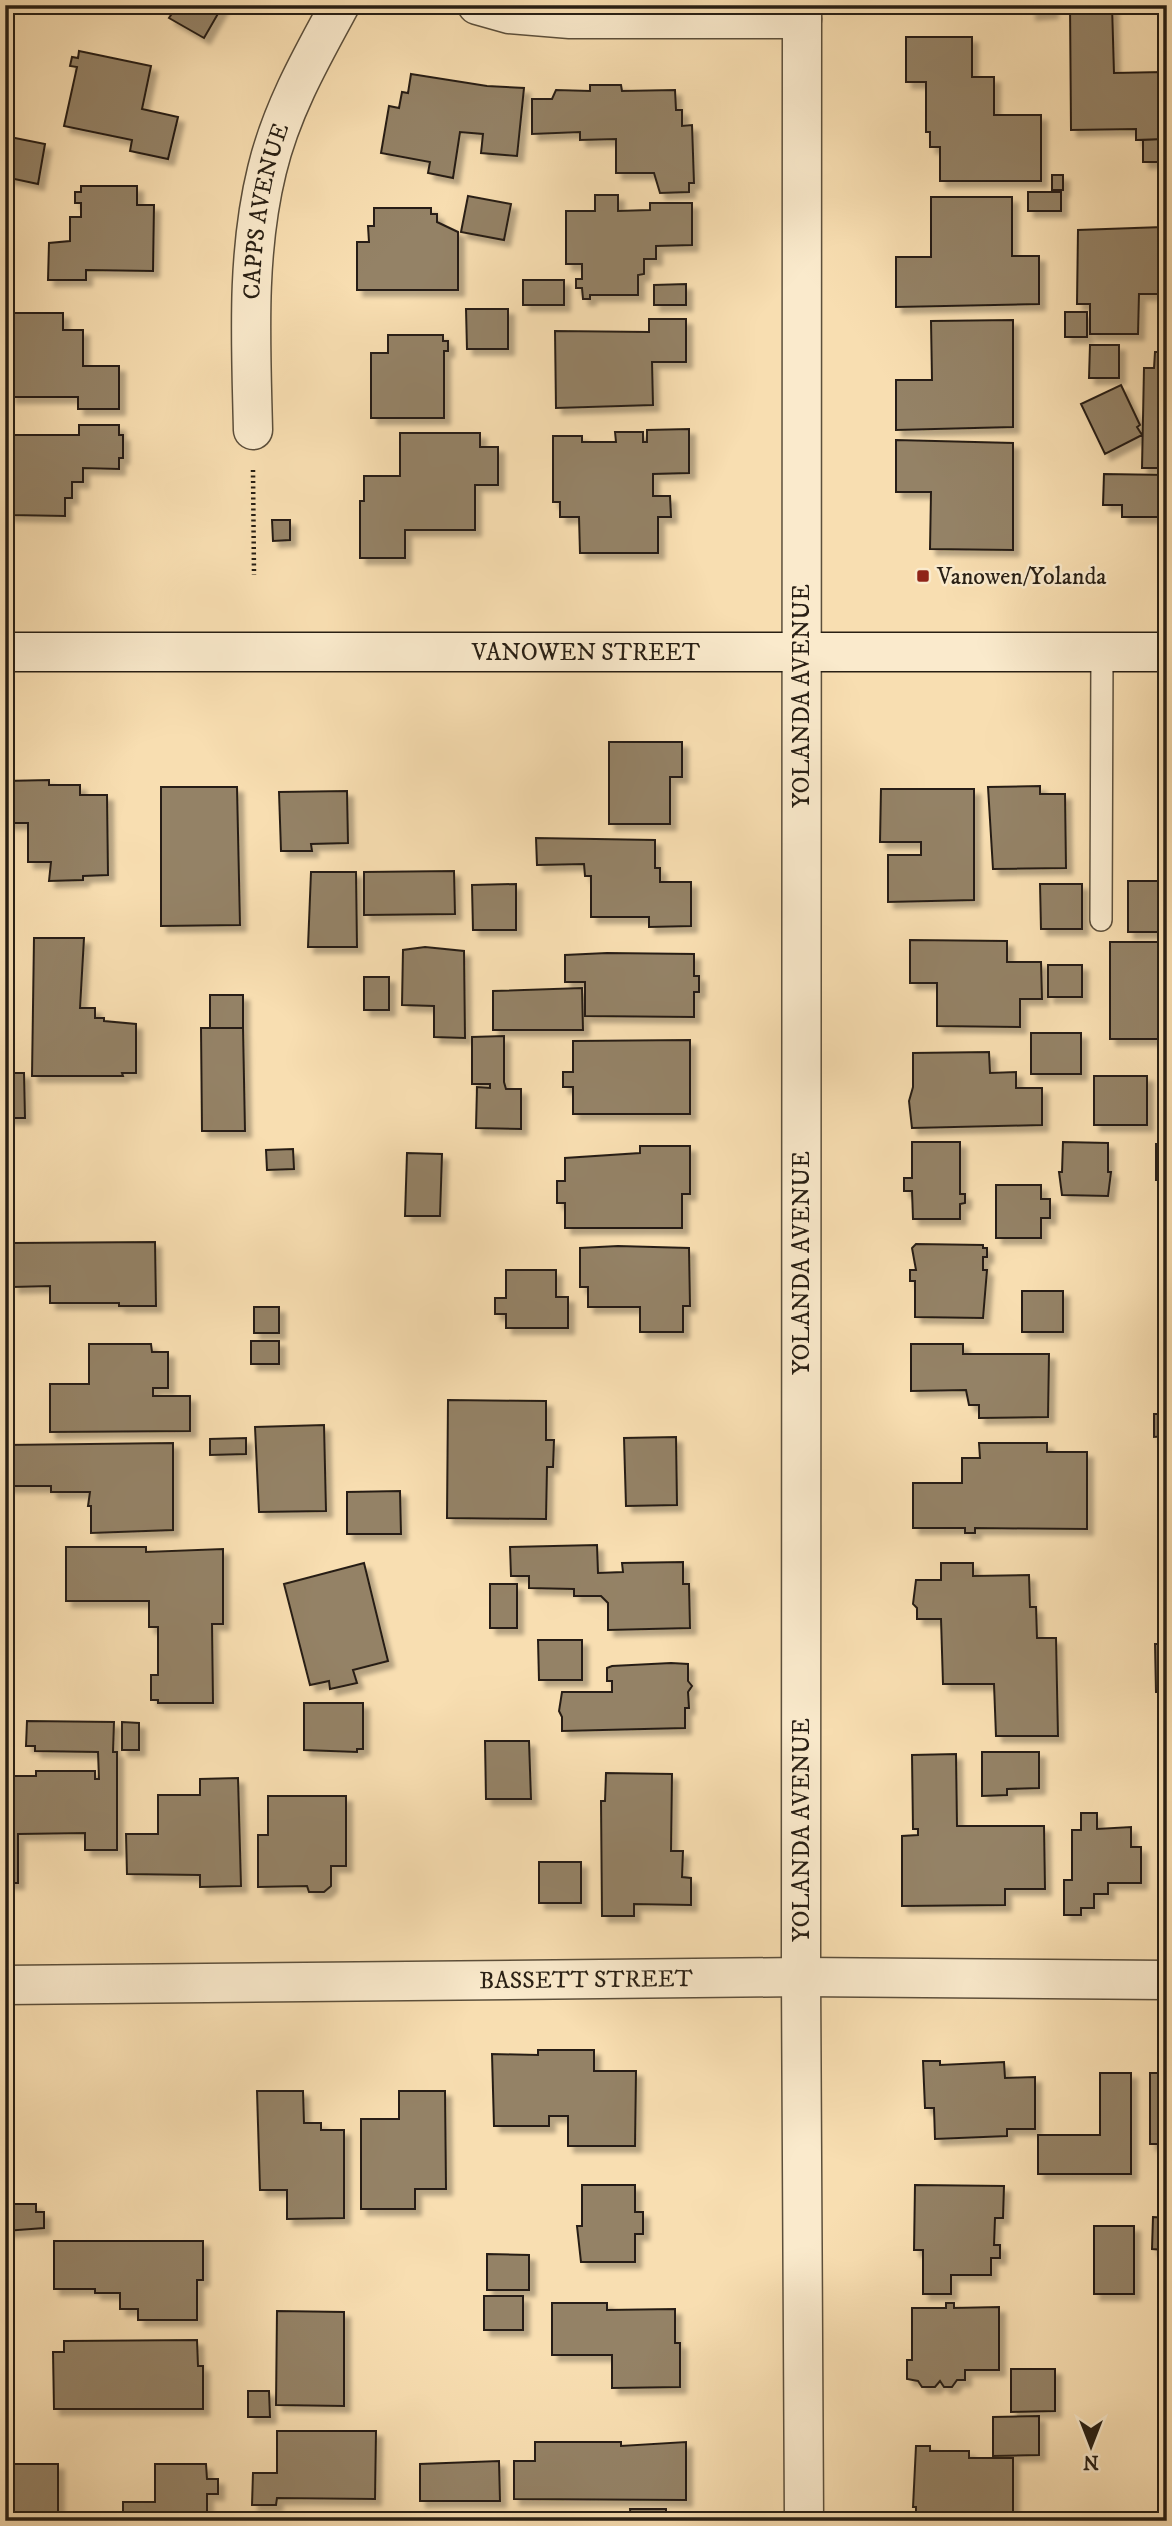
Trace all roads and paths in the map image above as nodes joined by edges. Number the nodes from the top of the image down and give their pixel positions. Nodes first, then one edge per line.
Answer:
1 (340, 5) edge
2 (477, 5) edge
3 (802, 12) edge
4 (253, 430) joint
5 (254, 575) dead end
6 (5, 652) edge
7 (801, 652) junction
8 (1102, 652) junction
9 (1167, 652) edge
10 (1101, 920) dead end
11 (801, 1977) junction
12 (1167, 1980) edge
13 (5, 1985) edge
14 (804, 2521) edge

1 - 4 street, CAPPS AVENUE
2 - 3 street
3 - 7 street, YOLANDA AVENUE
4 - 5 path
6 - 7 street, VANOWEN STREET
7 - 8 street, VANOWEN STREET
7 - 11 street, YOLANDA AVENUE
8 - 9 street, VANOWEN STREET
8 - 10 lane
11 - 12 street, BASSETT STREET
11 - 13 street, BASSETT STREET
11 - 14 street, YOLANDA AVENUE

